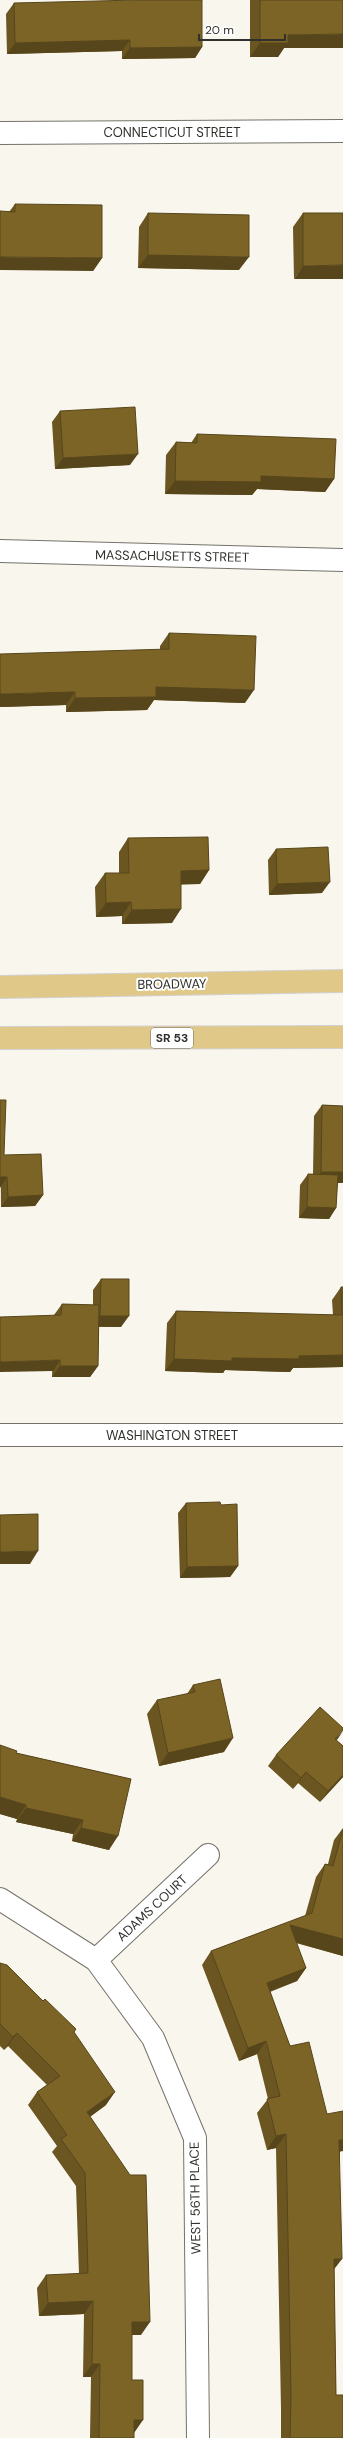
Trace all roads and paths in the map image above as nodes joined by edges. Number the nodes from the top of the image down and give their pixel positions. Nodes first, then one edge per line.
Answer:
1 (343, 131) edge
2 (0, 133) edge
3 (0, 551) edge
4 (343, 560) edge
5 (343, 981) edge
6 (0, 986) edge
7 (343, 1037) edge
8 (0, 1038) edge
9 (0, 1435) edge
10 (343, 1435) edge
11 (208, 1855) dead end
12 (0, 1899) edge
13 (96, 1960) junction
14 (198, 2438) edge

1 - 2 street, CONNECTICUT STREET
3 - 4 street, MASSACHUSETTS STREET
5 - 6 main road, BROADWAY
7 - 8 main road, SR 53
9 - 10 street, WASHINGTON STREET
11 - 13 street, ADAMS COURT
12 - 13 street
13 - 14 street, WEST 56TH PLACE

